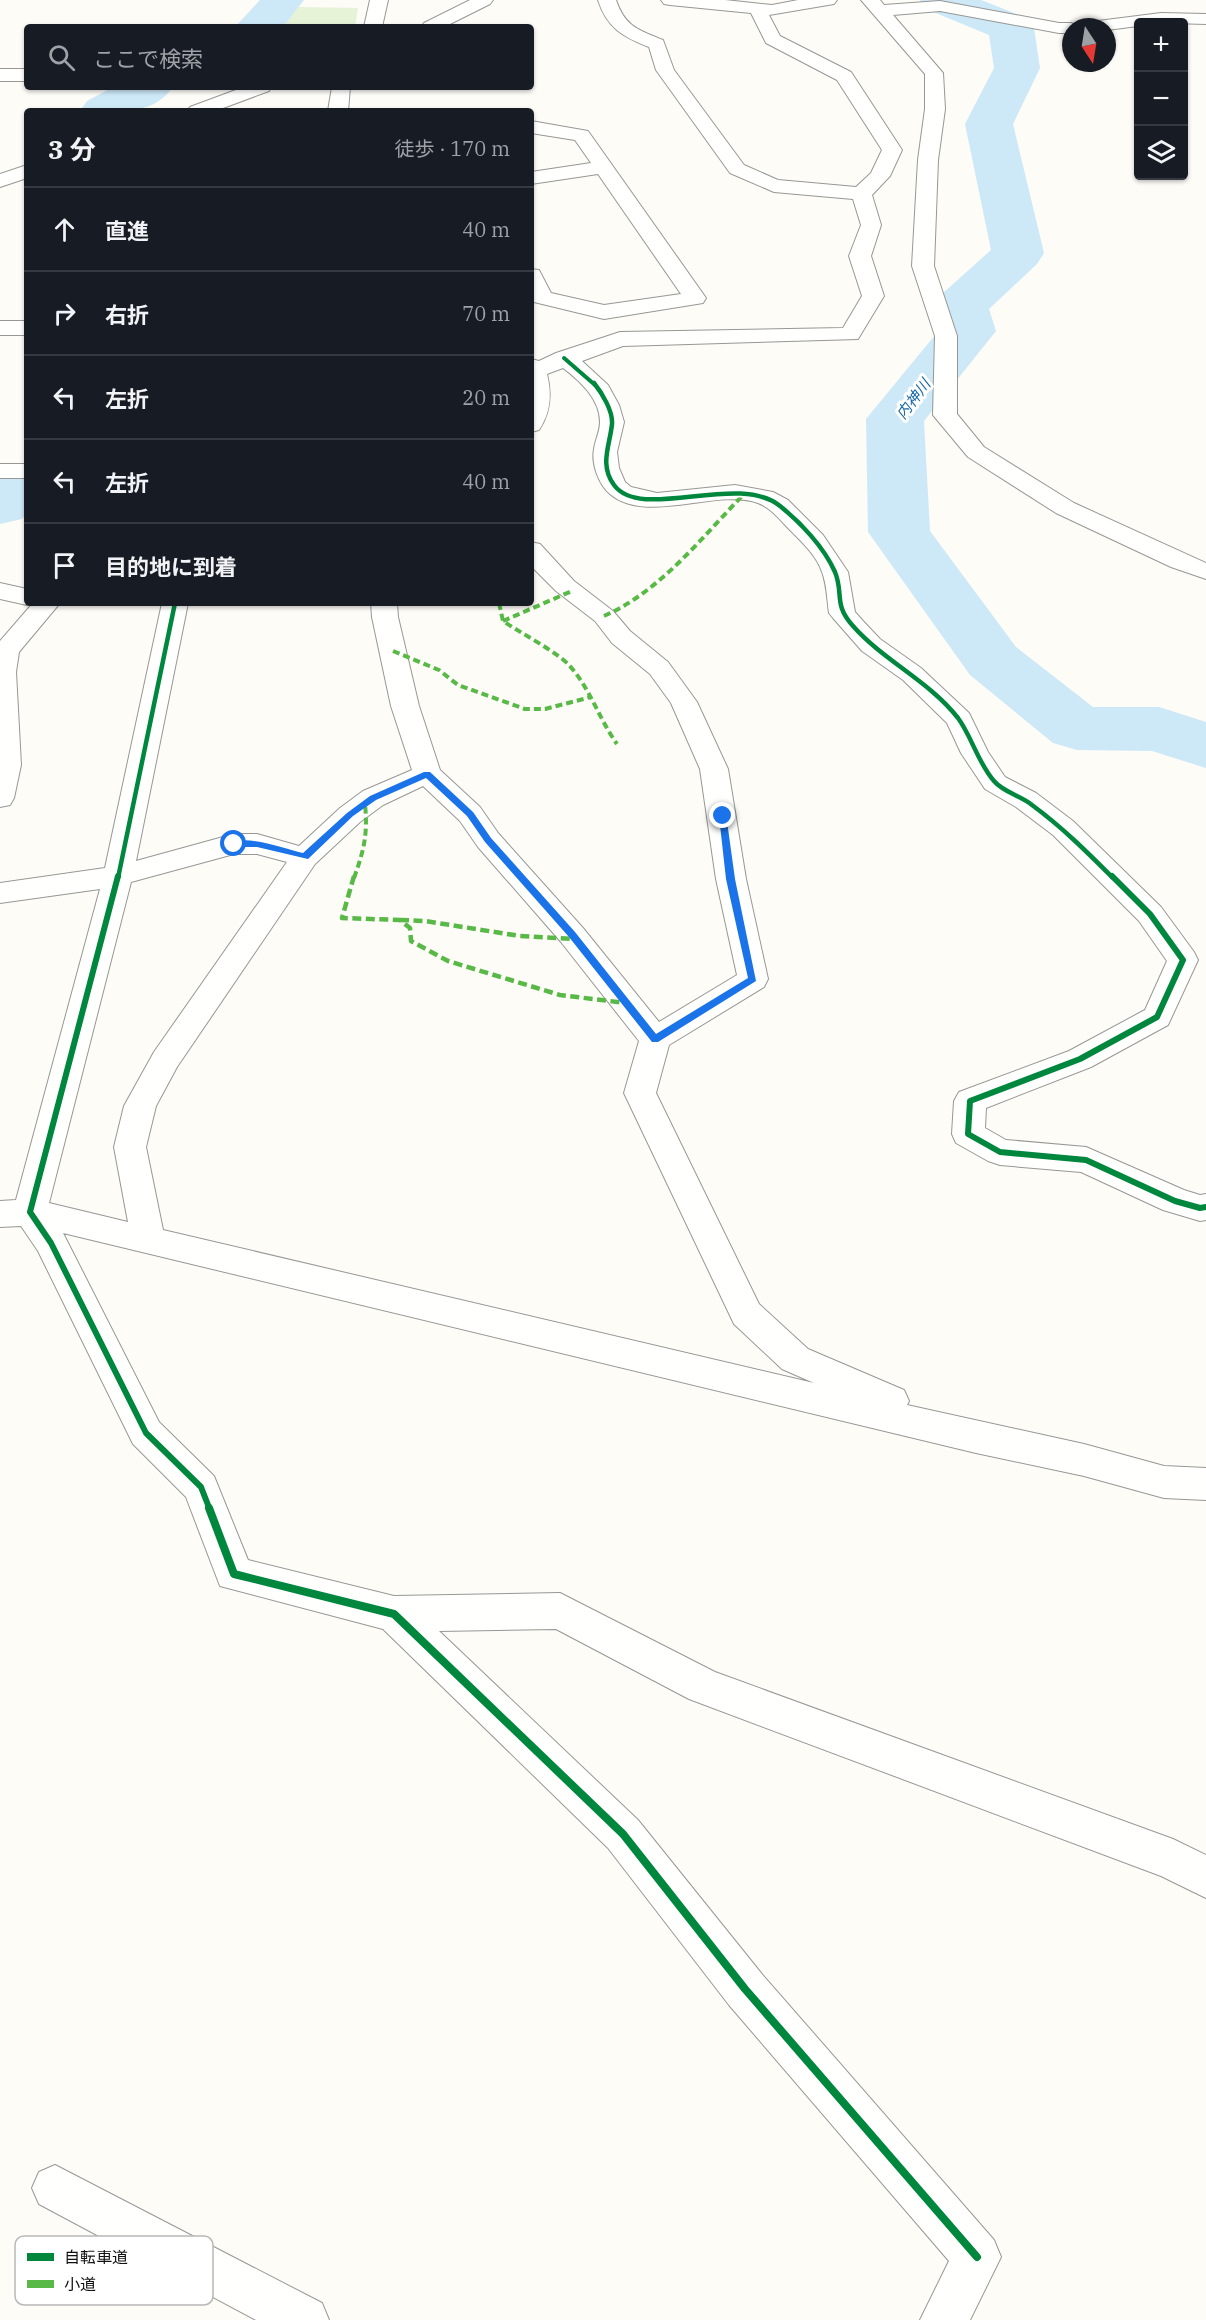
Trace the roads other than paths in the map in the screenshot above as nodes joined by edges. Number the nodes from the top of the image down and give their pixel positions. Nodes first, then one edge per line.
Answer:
1 (379, 0) edge
2 (484, 0) edge
3 (607, 0) edge
4 (670, 0) edge
5 (828, 0) edge
6 (1175, 0) edge
7 (875, 5) edge
8 (758, 9) junction
9 (1181, 18) edge
10 (1188, 18) edge
11 (1206, 19) edge
12 (1134, 21) edge
13 (374, 24) edge
14 (436, 24) edge
15 (1116, 24) edge
16 (1062, 28) edge
17 (0, 75) edge
18 (24, 75) edge
19 (254, 90) edge
20 (341, 90) edge
21 (221, 100) edge
22 (204, 108) edge
23 (338, 108) edge
24 (534, 127) edge
25 (604, 167) junction
26 (24, 172) edge
27 (534, 178) edge
28 (2, 180) edge
29 (24, 187) edge
30 (861, 194) junction
31 (534, 281) edge
32 (0, 328) edge
33 (24, 328) edge
34 (564, 358) junction
35 (534, 368) edge
36 (534, 374) edge
37 (534, 412) edge
38 (0, 471) edge
39 (24, 471) edge
40 (534, 553) edge
41 (1206, 571) edge
42 (0, 591) edge
43 (24, 596) edge
44 (44, 606) edge
45 (174, 606) edge
46 (384, 606) edge
47 (403, 606) edge
48 (392, 646) junction
49 (427, 774) junction
50 (0, 798) edge
51 (305, 856) junction
52 (118, 876) junction
53 (0, 893) edge
54 (655, 1039) junction
55 (1206, 1207) edge
56 (15, 1213) edge
57 (148, 1240) junction
58 (976, 1437) junction
59 (1206, 1484) edge
60 (394, 1614) junction
61 (1206, 1877) edge
62 (55, 2188) dead end
63 (146, 2236) edge
64 (213, 2271) edge
65 (305, 2320) edge
66 (944, 2320) edge

1 - 13 street
2 - 14 street
3 - 30 street
4 - 8 street
5 - 8 street
6 - 9 street
7 - 16 street
7 - 41 street
8 - 30 street
10 - 11 street
12 - 15 street
17 - 18 street
19 - 21 street
20 - 23 street
21 - 22 street
24 - 25 street
25 - 27 street
25 - 31 street
26 - 28 street
28 - 29 street
30 - 34 street
32 - 33 street
34 - 35 street
34 - 55 street
36 - 37 street
38 - 39 street
40 - 54 street
42 - 43 street
44 - 50 street
45 - 52 street
46 - 48 street
47 - 48 street
48 - 49 street
49 - 51 street
49 - 54 street
51 - 52 street
51 - 57 street
52 - 53 street
52 - 56 street
54 - 58 street
56 - 57 street
56 - 60 street
57 - 58 street
58 - 59 street
60 - 61 street
60 - 66 street
62 - 63 street
64 - 65 street

